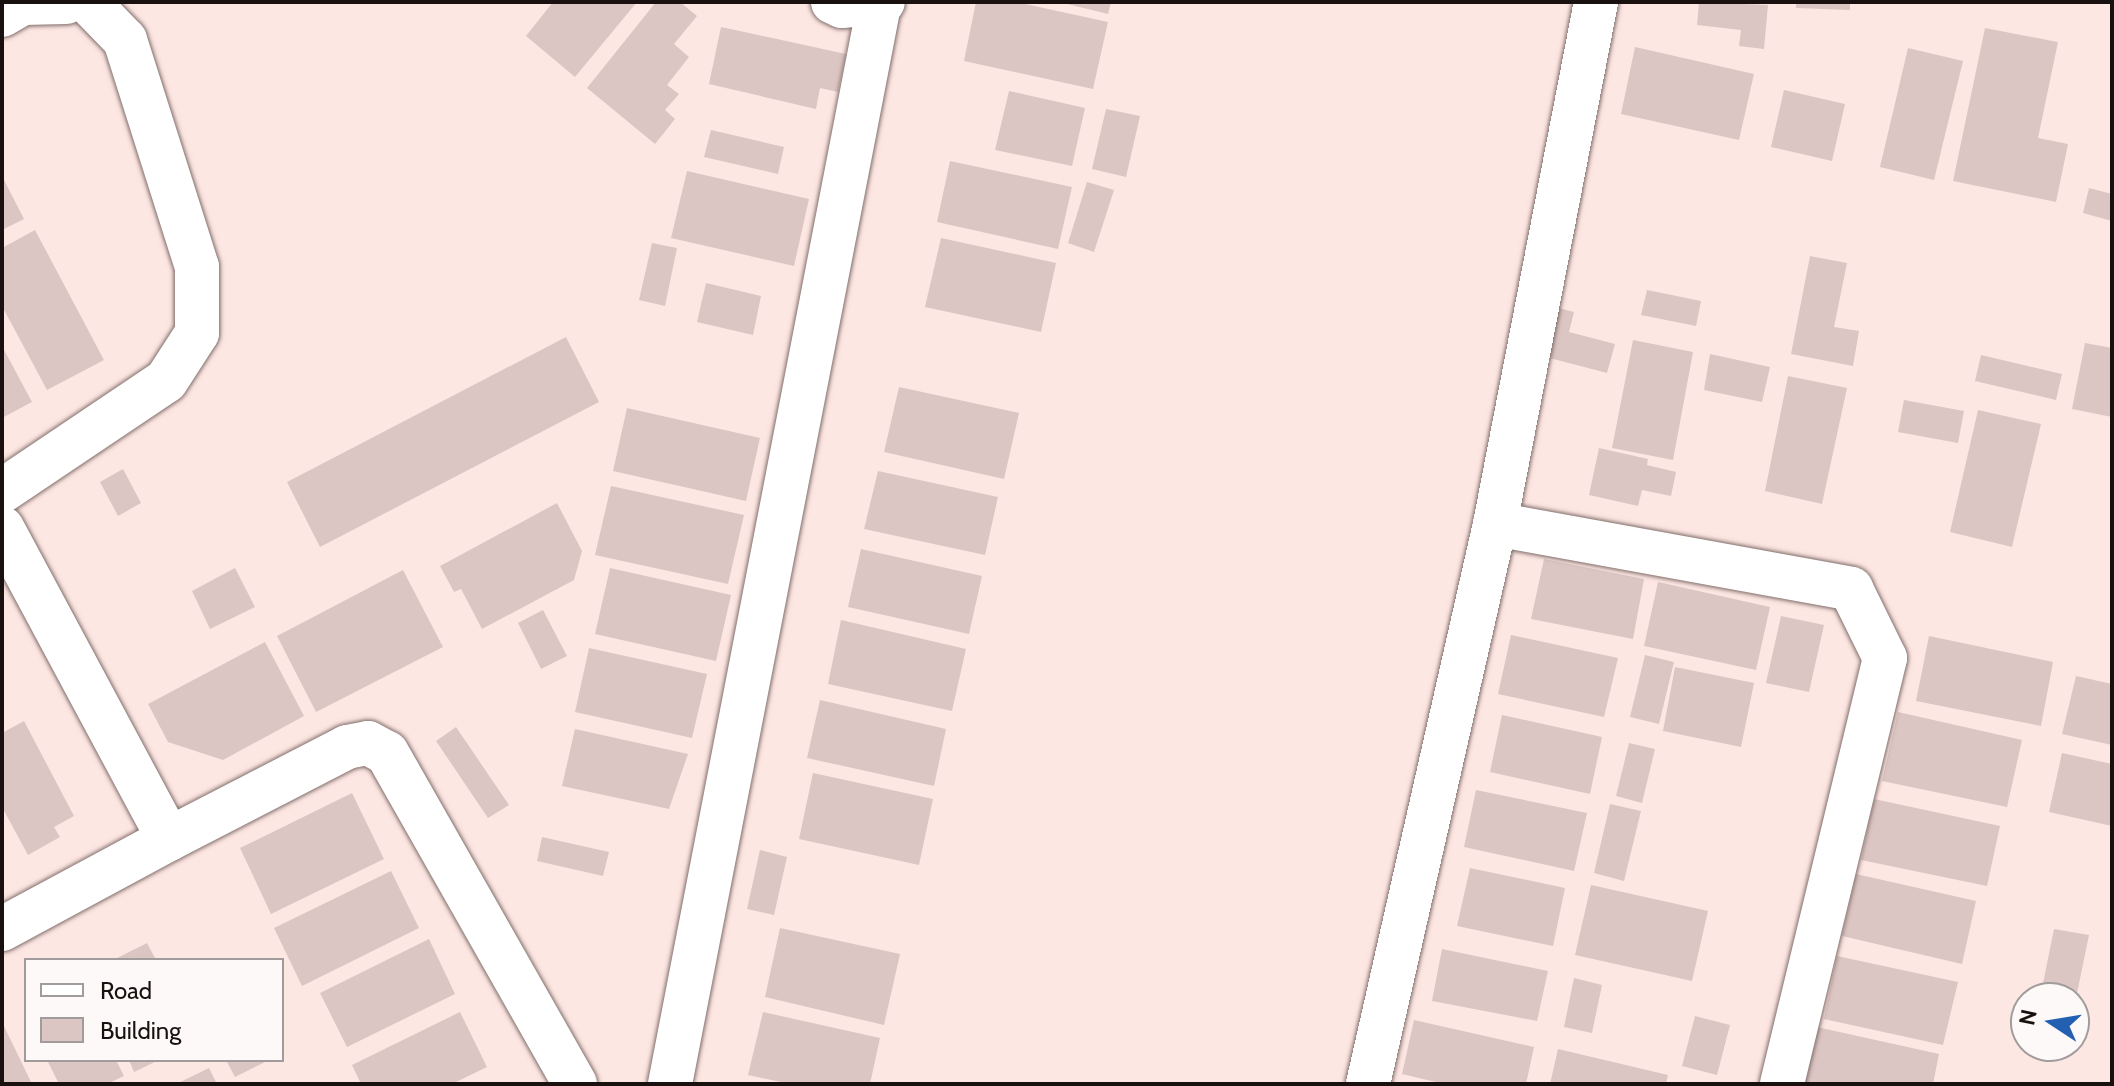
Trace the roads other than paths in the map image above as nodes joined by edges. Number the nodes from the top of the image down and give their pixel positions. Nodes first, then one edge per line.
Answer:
1 (66, 2) edge
2 (88, 2) edge
3 (833, 2) edge
4 (1596, 2) edge
5 (881, 4) edge
6 (2, 15) edge
7 (2, 491) edge
8 (1495, 524) junction
9 (2, 528) edge
10 (169, 839) junction
11 (2, 929) edge
12 (575, 1084) edge
13 (670, 1084) edge
14 (1368, 1084) edge
15 (1782, 1084) edge

1 - 6 street
2 - 7 street
3 - 5 street
4 - 8 street
5 - 13 street
8 - 14 street
8 - 15 street
9 - 10 street
10 - 11 street
10 - 12 street

